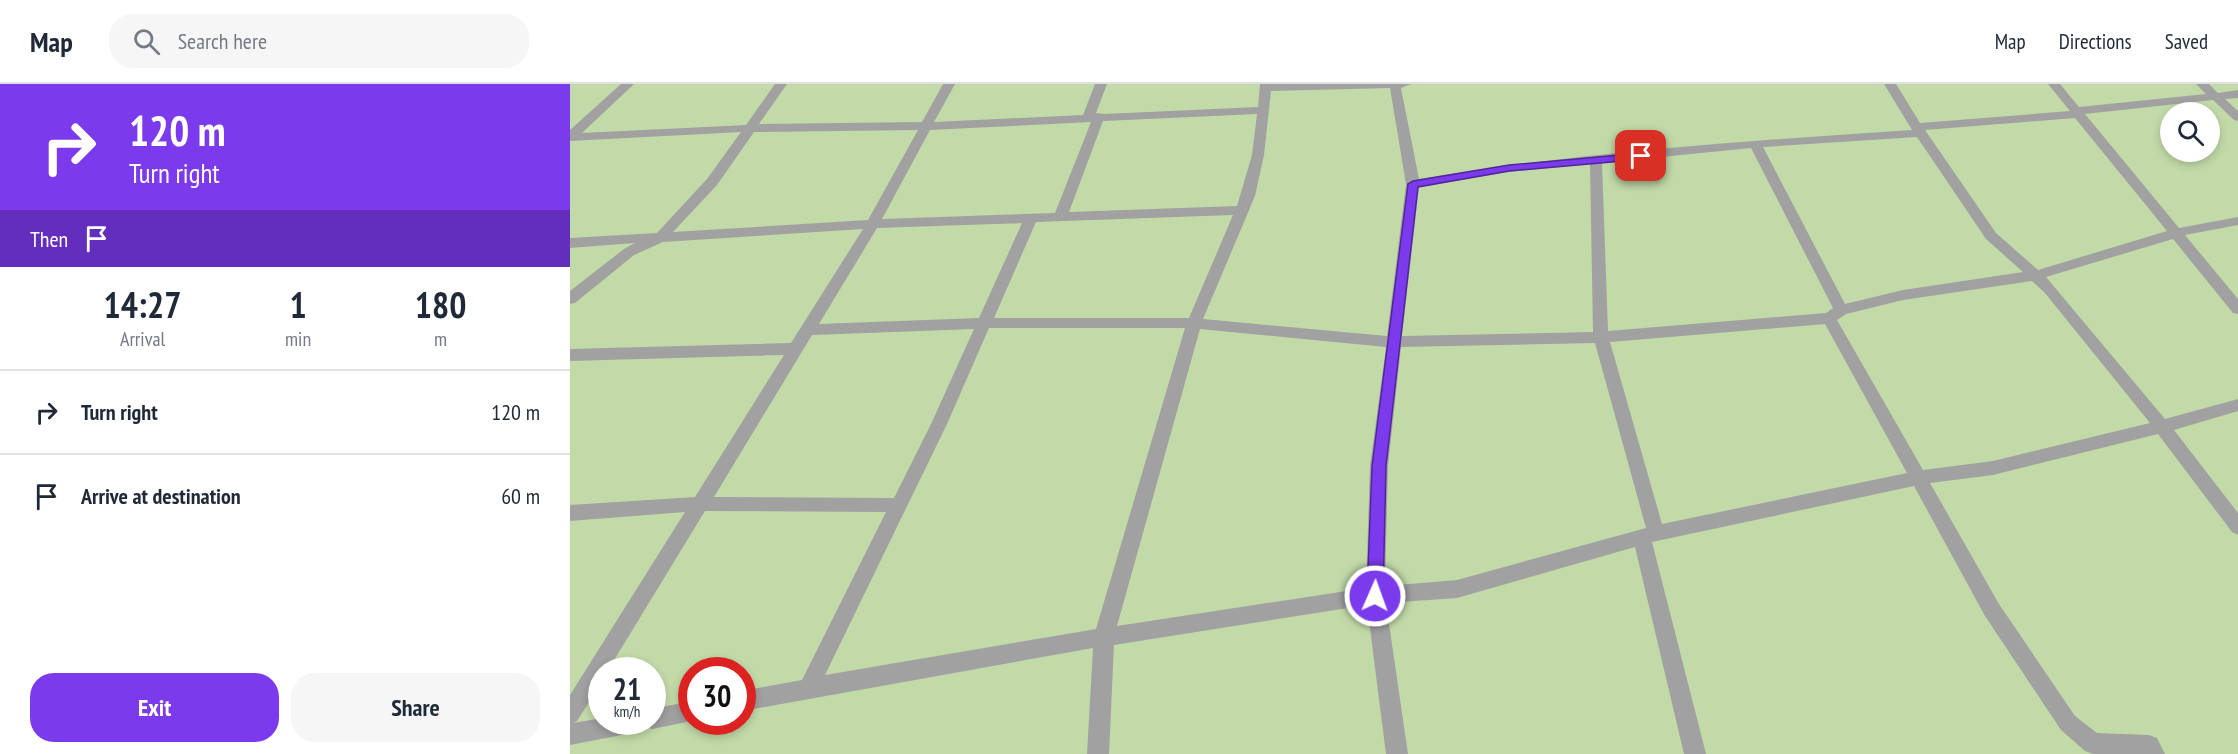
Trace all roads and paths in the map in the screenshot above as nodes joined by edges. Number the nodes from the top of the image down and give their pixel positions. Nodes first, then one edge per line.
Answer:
1 (628, 84) edge
2 (781, 84) edge
3 (950, 84) edge
4 (1101, 84) edge
5 (1399, 84) edge
6 (1890, 84) edge
7 (2054, 84) edge
8 (2202, 84) edge
9 (1265, 86) edge
10 (2238, 94) edge
11 (2217, 97) junction
12 (1262, 110) junction
13 (2077, 112) junction
14 (1094, 116) junction
15 (2238, 117) edge
16 (928, 126) junction
17 (752, 128) junction
18 (1919, 130) junction
19 (570, 137) edge
20 (1755, 144) junction
21 (1596, 161) junction
22 (1413, 184) junction
23 (1242, 210) junction
24 (1061, 216) junction
25 (1031, 218) junction
26 (2238, 221) edge
27 (873, 224) junction
28 (2175, 235) junction
29 (661, 237) junction
30 (570, 243) edge
31 (2038, 275) junction
32 (570, 299) edge
33 (2238, 309) edge
34 (1835, 314) junction
35 (984, 323) junction
36 (1194, 323) junction
37 (807, 330) junction
38 (1601, 337) junction
39 (1393, 342) junction
40 (796, 349) junction
41 (570, 355) edge
42 (2238, 405) edge
43 (2162, 427) junction
44 (1917, 478) junction
45 (699, 504) junction
46 (899, 505) junction
47 (570, 513) edge
48 (2238, 527) edge
49 (1649, 535) junction
50 (1375, 596) junction
51 (1104, 637) junction
52 (808, 689) junction
53 (756, 698) edge
54 (570, 714) edge
55 (588, 731) edge
56 (570, 734) edge
57 (1098, 754) edge
58 (1397, 754) edge
59 (1695, 754) edge
60 (2154, 754) edge

1 - 19 street
2 - 17 street
3 - 16 street
4 - 14 street
5 - 9 street
5 - 22 street
6 - 18 street
7 - 13 street
8 - 11 street
9 - 12 street
10 - 11 street
11 - 13 street
11 - 15 street
12 - 14 street
12 - 23 street
13 - 18 street
13 - 28 street
14 - 16 street
14 - 24 street
16 - 17 street
16 - 27 street
17 - 19 street
17 - 29 street
18 - 20 street
18 - 31 street
20 - 21 street
20 - 34 street
21 - 22 street
21 - 38 street
22 - 39 street
23 - 24 street
23 - 36 street
24 - 25 street
25 - 27 street
25 - 35 street
26 - 28 street
27 - 29 street
27 - 37 street
28 - 31 street
28 - 33 street
29 - 30 street
29 - 32 street
31 - 34 street
31 - 43 street
34 - 38 street
34 - 44 street
35 - 36 street
35 - 37 street
35 - 46 street
36 - 39 street
36 - 51 street
37 - 40 street
38 - 39 street
38 - 49 street
39 - 50 street
40 - 41 street
40 - 45 street
42 - 43 street
43 - 44 street
43 - 48 street
44 - 49 street
44 - 60 street
45 - 46 street
45 - 47 street
45 - 54 street
46 - 52 street
49 - 50 street
49 - 59 street
50 - 51 street
50 - 58 street
51 - 52 street
51 - 57 street
52 - 53 street
55 - 56 street

